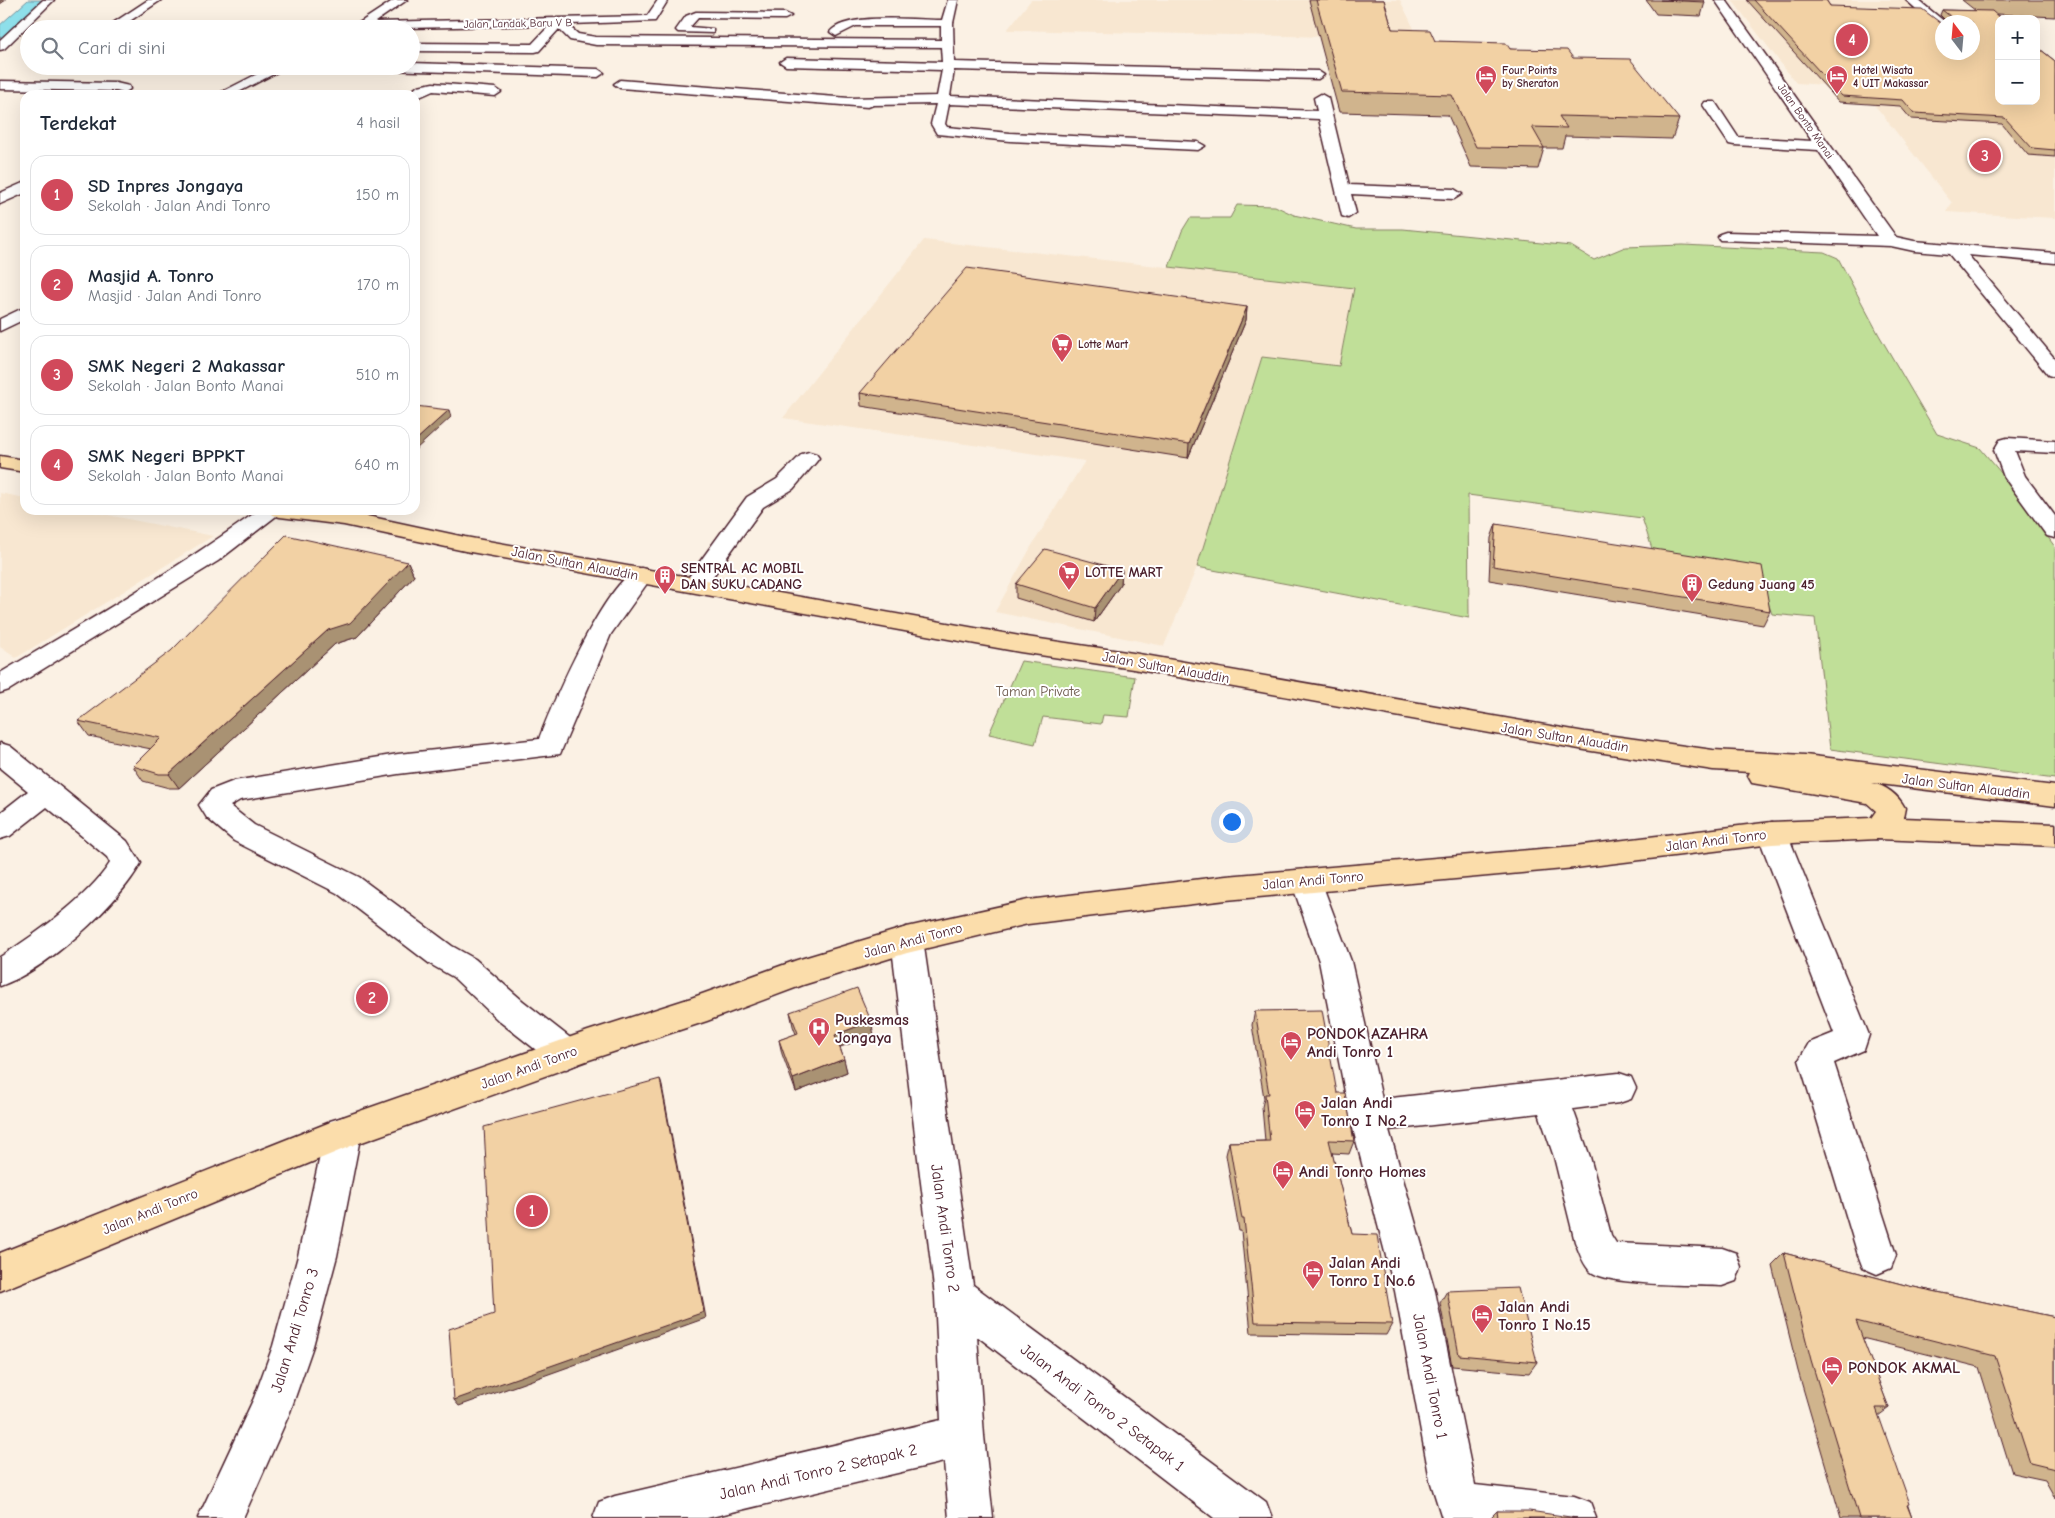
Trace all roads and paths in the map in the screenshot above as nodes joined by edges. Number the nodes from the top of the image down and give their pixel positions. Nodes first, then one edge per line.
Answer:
1 (49, 0) edge
2 (156, 0) edge
3 (402, 0) edge
4 (663, 0) edge
5 (953, 0) edge
6 (1720, 0) edge
7 (1911, 0) edge
8 (785, 16) dead end
9 (690, 18) junction
10 (661, 19) junction
11 (28, 20) edge
12 (124, 20) edge
13 (370, 20) edge
14 (1935, 20) edge
15 (563, 22) junction
16 (420, 26) edge
17 (20, 27) edge
18 (730, 31) dead end
19 (948, 34) junction
20 (794, 41) junction
21 (0, 46) edge
22 (420, 47) edge
23 (1315, 59) dead end
24 (786, 62) dead end
25 (949, 65) junction
26 (420, 67) edge
27 (598, 73) dead end
28 (59, 75) edge
29 (264, 75) edge
30 (1318, 75) junction
31 (620, 84) dead end
32 (0, 85) edge
33 (49, 85) junction
34 (122, 90) edge
35 (233, 90) edge
36 (495, 92) dead end
37 (420, 93) edge
38 (1710, 104) dead end
39 (942, 106) junction
40 (1324, 115) junction
41 (1198, 146) dead end
42 (1824, 146) junction
43 (20, 189) edge
44 (1343, 189) junction
45 (1454, 194) dead end
46 (0, 199) edge
47 (1348, 213) dead end
48 (1726, 237) dead end
49 (1891, 241) junction
50 (1954, 249) junction
51 (2055, 258) edge
52 (20, 315) edge
53 (0, 326) edge
54 (2055, 371) edge
55 (2055, 447) edge
56 (808, 458) dead end
57 (0, 462) edge
58 (20, 465) edge
59 (266, 515) edge
60 (320, 515) edge
61 (2055, 532) edge
62 (641, 575) junction
63 (695, 585) junction
64 (0, 684) edge
65 (0, 753) edge
66 (1713, 760) junction
67 (48, 792) junction
68 (2055, 796) edge
69 (0, 828) edge
70 (1878, 828) junction
71 (1772, 833) junction
72 (2055, 835) edge
73 (1306, 881) junction
74 (906, 940) junction
75 (0, 973) edge
76 (566, 1054) junction
77 (1619, 1088) dead end
78 (1551, 1096) junction
79 (1368, 1117) junction
80 (344, 1133) junction
81 (1876, 1254) dead end
82 (1722, 1266) dead end
83 (0, 1272) edge
84 (955, 1296) junction
85 (963, 1436) junction
86 (1462, 1512) edge
87 (220, 1518) edge
88 (615, 1518) edge
89 (971, 1518) edge
90 (1250, 1518) edge
91 (1574, 1518) edge

1 - 11 street
2 - 12 street
3 - 13 street
4 - 10 street
5 - 19 street
6 - 42 street, Jalan Bonto Manai
7 - 14 street
8 - 9 street, Jalan Landak Baru V B
9 - 10 street, Jalan Landak Baru V B
9 - 18 street
10 - 15 street, Jalan Landak Baru V B
15 - 16 street, Jalan Landak Baru V B
15 - 20 street
15 - 22 street
17 - 21 street
19 - 20 street
19 - 20 street
19 - 25 street
23 - 30 street
24 - 25 street
25 - 30 street
25 - 39 street
26 - 27 street
28 - 33 street
29 - 35 street
30 - 40 street
31 - 39 street
32 - 33 street
33 - 34 street
36 - 37 street
38 - 42 street
39 - 40 street
39 - 41 street
40 - 44 street
42 - 49 street, Jalan Bonto Manai
43 - 46 street
44 - 45 street
44 - 47 street
48 - 49 street
49 - 50 street
50 - 51 street
50 - 54 street
52 - 53 street
55 - 61 street
56 - 63 street
57 - 58 main road
59 - 64 street
60 - 62 main road, Jalan Sultan Alauddin
62 - 63 main road, Jalan Sultan Alauddin
62 - 76 street
63 - 66 main road, Jalan Sultan Alauddin
65 - 67 street
66 - 68 main road, Jalan Sultan Alauddin
66 - 70 main road
67 - 69 street
67 - 75 street
70 - 71 main road, Jalan Andi Tonro
70 - 72 main road
71 - 73 main road, Jalan Andi Tonro
71 - 81 street
73 - 74 main road, Jalan Andi Tonro
73 - 79 street, Jalan Andi Tonro 1
74 - 76 main road, Jalan Andi Tonro
74 - 84 street, Jalan Andi Tonro 2
76 - 80 main road, Jalan Andi Tonro
77 - 78 street
78 - 79 street
78 - 82 street
79 - 86 street, Jalan Andi Tonro 1
80 - 83 main road, Jalan Andi Tonro
80 - 87 street, Jalan Andi Tonro 3
84 - 85 street, Jalan Andi Tonro 2
84 - 90 street, Jalan Andi Tonro 2 Setapak 1
85 - 88 street, Jalan Andi Tonro 2 Setapak 2
85 - 89 street, Jalan Andi Tonro 2
86 - 91 street

